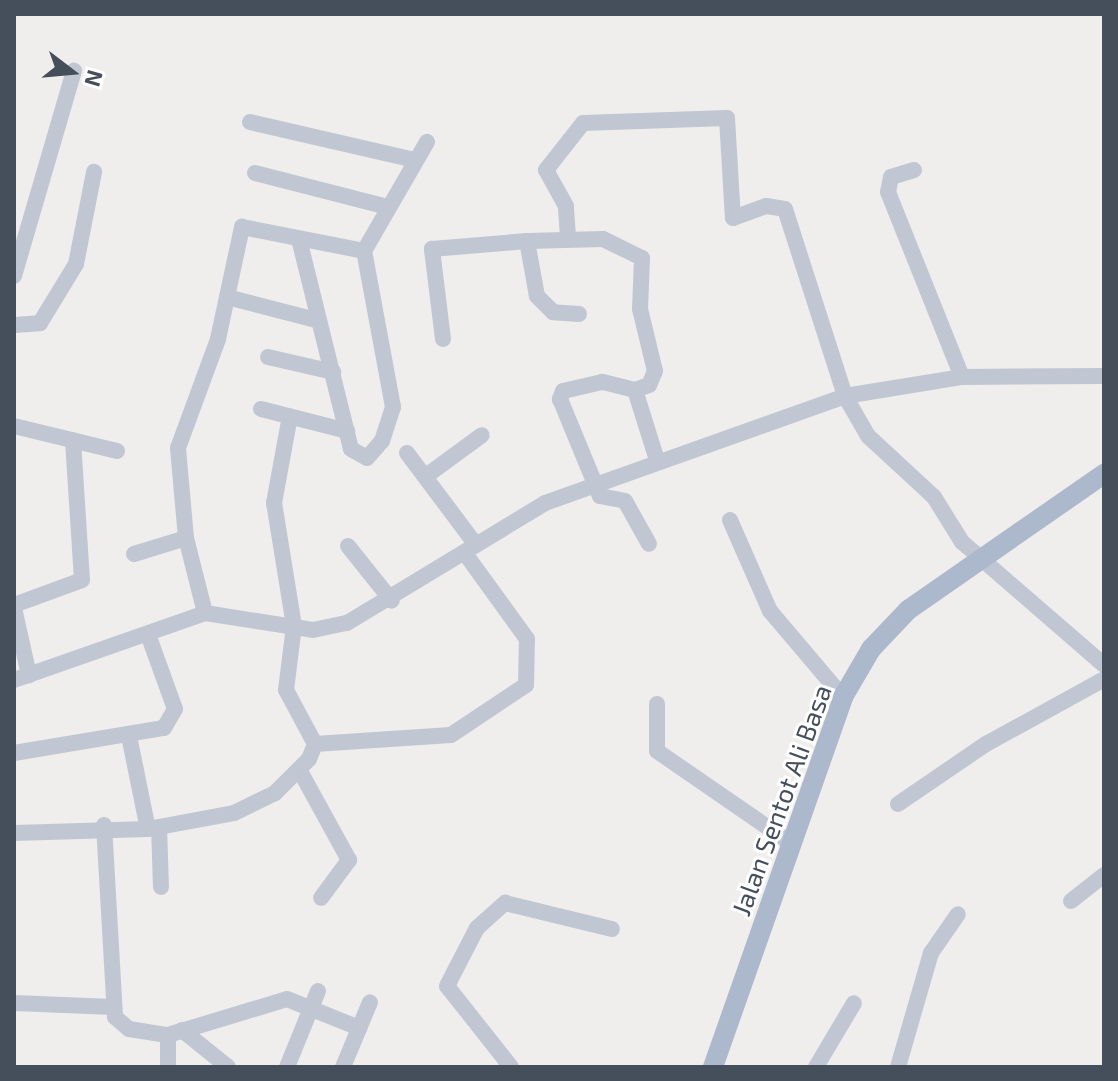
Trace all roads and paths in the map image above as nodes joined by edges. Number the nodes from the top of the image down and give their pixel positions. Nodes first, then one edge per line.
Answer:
1 (74, 71) dead end
2 (250, 122) dead end
3 (427, 142) dead end
4 (414, 160) junction
5 (914, 170) dead end
6 (94, 172) dead end
7 (255, 173) dead end
8 (387, 207) junction
9 (568, 237) junction
10 (299, 239) junction
11 (527, 241) junction
12 (364, 251) junction
13 (14, 276) edge
14 (227, 297) junction
15 (579, 314) dead end
16 (316, 320) junction
17 (14, 325) edge
18 (443, 339) dead end
19 (268, 357) dead end
20 (333, 372) junction
21 (1104, 376) edge
22 (962, 377) junction
23 (635, 390) junction
24 (845, 396) junction
25 (261, 409) dead end
26 (290, 416) junction
27 (14, 426) edge
28 (347, 431) junction
29 (482, 435) dead end
30 (73, 440) junction
31 (117, 451) dead end
32 (407, 453) dead end
33 (657, 460) junction
34 (1104, 474) edge
35 (426, 476) junction
36 (595, 482) junction
37 (730, 520) dead end
38 (186, 538) junction
39 (649, 544) dead end
40 (348, 546) dead end
41 (470, 548) junction
42 (134, 554) dead end
43 (979, 557) junction
44 (392, 601) junction
45 (14, 607) edge
46 (205, 613) junction
47 (294, 626) junction
48 (149, 637) junction
49 (1104, 665) edge
50 (22, 677) edge
51 (1104, 679) edge
52 (843, 697) junction
53 (657, 704) dead end
54 (129, 736) junction
55 (315, 744) junction
56 (14, 753) edge
57 (300, 771) junction
58 (898, 804) dead end
59 (104, 825) junction
60 (154, 828) junction
61 (14, 833) edge
62 (792, 844) junction
63 (1104, 875) edge
64 (161, 887) dead end
65 (321, 898) dead end
66 (1071, 901) dead end
67 (958, 914) dead end
68 (612, 929) dead end
69 (318, 991) dead end
70 (370, 1002) dead end
71 (14, 1003) edge
72 (854, 1003) dead end
73 (113, 1007) junction
74 (312, 1008) junction
75 (359, 1028) junction
76 (175, 1033) junction
77 (505, 1065) edge
78 (168, 1067) edge
79 (228, 1067) edge
80 (287, 1067) edge
81 (343, 1067) edge
82 (713, 1067) edge
83 (816, 1067) edge
84 (898, 1067) edge

1 - 13 street
2 - 4 street
3 - 4 street
4 - 8 street
5 - 22 street
6 - 17 street
7 - 8 street
8 - 12 street
9 - 11 street
9 - 23 street
9 - 24 street
10 - 12 street
10 - 14 street
10 - 16 street
11 - 15 street
11 - 18 street
12 - 28 street
14 - 16 street
14 - 38 street
16 - 20 street
19 - 20 street
20 - 28 street
21 - 22 street
22 - 24 street
23 - 33 street
23 - 36 street
24 - 33 street
24 - 43 street
25 - 26 street
26 - 28 street
26 - 47 street
27 - 30 street
29 - 35 street
30 - 31 street
30 - 45 street
32 - 35 street
33 - 36 street
34 - 43 main road, Jalan Sentot Ali Basa
35 - 41 street
36 - 39 street
36 - 41 street
37 - 52 street
38 - 42 street
38 - 46 street
40 - 44 street
41 - 44 street
41 - 55 street
43 - 49 street
43 - 52 main road, Jalan Sentot Ali Basa
44 - 47 street
45 - 50 street
46 - 47 street
46 - 48 street
47 - 55 street
48 - 50 street
48 - 54 street
51 - 58 street
52 - 62 main road, Jalan Sentot Ali Basa
53 - 62 street
54 - 56 street
54 - 60 street
55 - 57 street
57 - 60 street
57 - 65 street
59 - 60 street
59 - 61 street
59 - 73 street
60 - 64 street
62 - 82 main road, Jalan Sentot Ali Basa
63 - 66 street
67 - 84 street
68 - 77 street
69 - 74 street
70 - 75 street
71 - 73 street
72 - 83 street
73 - 76 street
74 - 75 street
74 - 76 street
74 - 80 street
75 - 81 street
76 - 78 street
76 - 79 street

